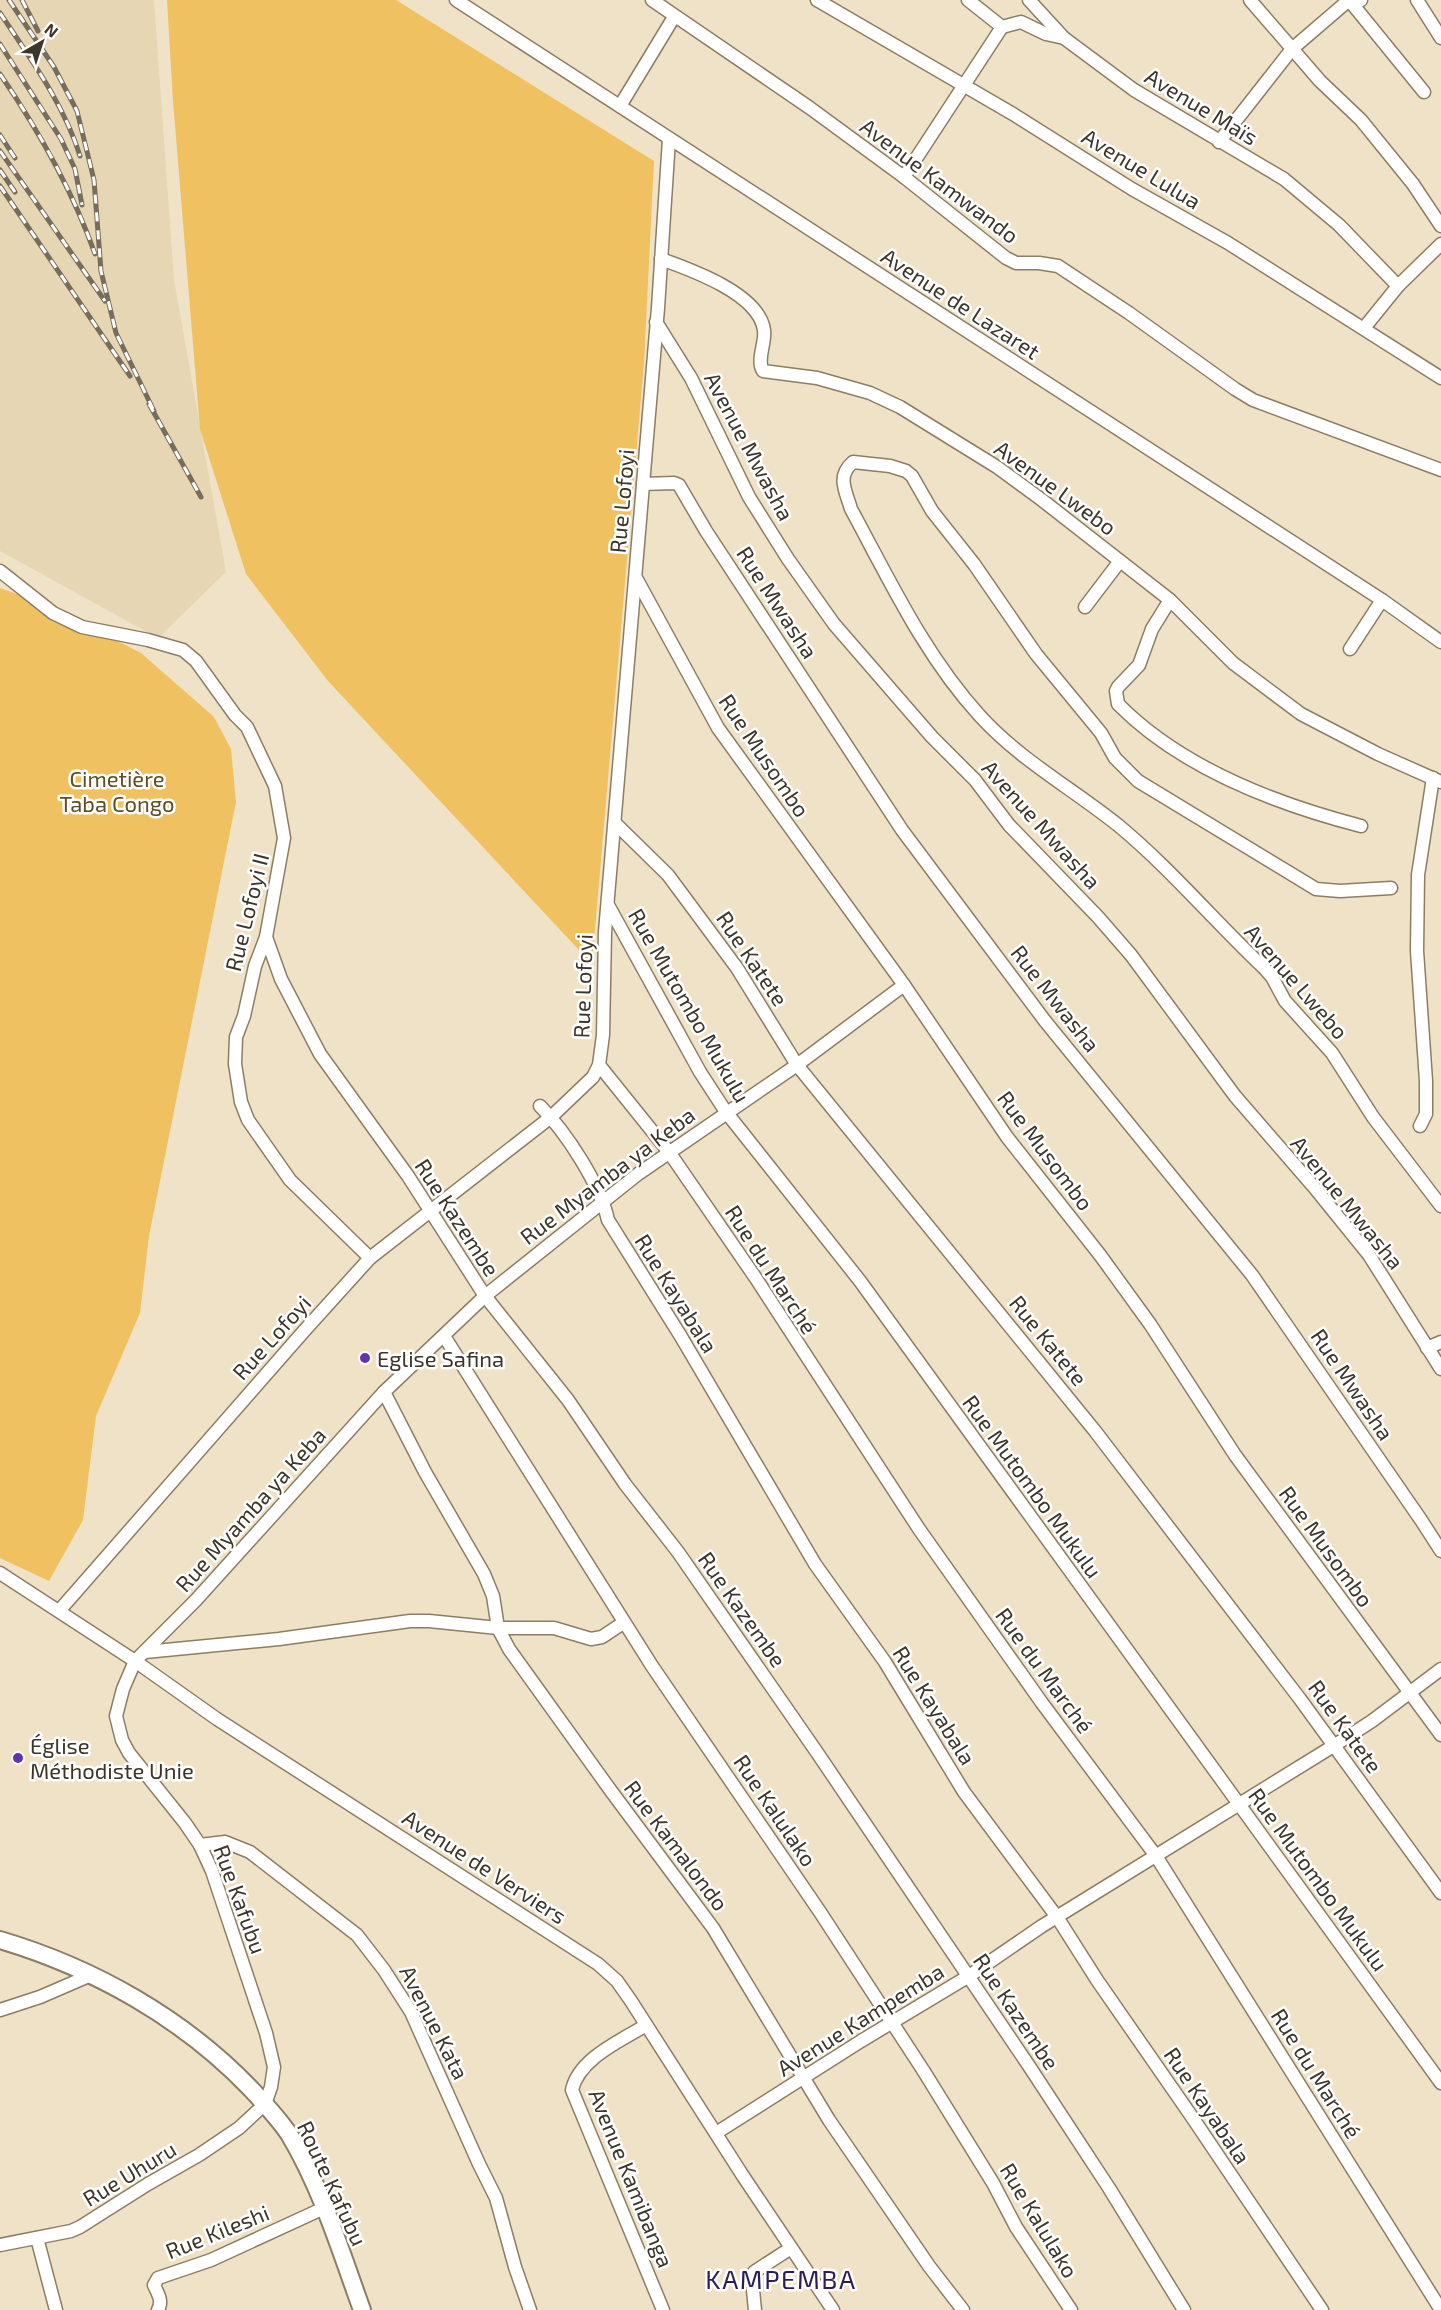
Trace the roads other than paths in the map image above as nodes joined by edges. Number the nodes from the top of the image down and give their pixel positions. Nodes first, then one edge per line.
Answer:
1 (456, 0) edge
2 (652, 0) edge
3 (817, 0) edge
4 (968, 0) edge
5 (1029, 0) edge
6 (1250, 0) edge
7 (1349, 0) edge
8 (1361, 0) edge
9 (1417, 0) edge
10 (674, 17) junction
11 (1002, 27) junction
12 (1064, 38) junction
13 (1441, 38) edge
14 (1292, 49) junction
15 (966, 86) junction
16 (1424, 92) dead end
17 (620, 106) junction
18 (669, 139) junction
19 (1219, 142) junction
20 (904, 177) junction
21 (1441, 226) edge
22 (1438, 252) edge
23 (661, 259) junction
24 (1398, 286) junction
25 (656, 322) junction
26 (1364, 328) junction
27 (1441, 378) edge
28 (1441, 470) edge
29 (644, 484) junction
30 (1120, 561) junction
31 (0, 572) edge
32 (636, 577) junction
33 (1170, 600) junction
34 (1382, 600) junction
35 (1085, 607) dead end
36 (1441, 642) edge
37 (1350, 649) dead end
38 (1437, 780) edge
39 (615, 823) junction
40 (1361, 826) dead end
41 (1391, 888) dead end
42 (608, 904) junction
43 (266, 937) junction
44 (904, 985) junction
45 (599, 1065) junction
46 (797, 1065) junction
47 (540, 1106) dead end
48 (726, 1112) junction
49 (551, 1117) junction
50 (1420, 1126) dead end
51 (669, 1152) junction
52 (604, 1201) junction
53 (1440, 1203) edge
54 (432, 1211) junction
55 (370, 1258) junction
56 (485, 1296) junction
57 (444, 1336) junction
58 (1441, 1342) edge
59 (1427, 1348) junction
60 (1441, 1369) edge
61 (384, 1392) junction
62 (1441, 1551) edge
63 (0, 1573) edge
64 (59, 1611) junction
65 (623, 1623) junction
66 (498, 1628) junction
67 (145, 1652) junction
68 (135, 1660) junction
69 (1441, 1669) edge
70 (1410, 1694) junction
71 (1441, 1735) edge
72 (1335, 1745) junction
73 (1239, 1806) junction
74 (200, 1845) junction
75 (1156, 1856) junction
76 (1441, 1893) edge
77 (1058, 1917) junction
78 (0, 1940) edge
79 (91, 1975) junction
80 (969, 1977) junction
81 (0, 2010) edge
82 (892, 2023) junction
83 (646, 2025) junction
84 (805, 2078) junction
85 (1441, 2083) edge
86 (265, 2104) junction
87 (716, 2133) junction
88 (324, 2208) junction
89 (37, 2238) junction
90 (0, 2245) edge
91 (791, 2247) junction
92 (56, 2310) edge
93 (158, 2310) edge
94 (362, 2310) edge
95 (530, 2310) edge
96 (663, 2310) edge
97 (755, 2310) edge
98 (833, 2310) edge
99 (963, 2310) edge
100 (1071, 2310) edge
101 (1184, 2310) edge
102 (1322, 2310) edge
103 (1441, 2310) edge

1 - 17 street, Avenue de Lazaret
2 - 10 street, Avenue Kamwando
3 - 15 street, Avenue Lulua
4 - 11 street
5 - 12 street
6 - 14 street
7 - 8 street
7 - 14 street
7 - 16 street
9 - 13 street
10 - 17 street
10 - 20 street, Avenue Kamwando
11 - 12 street, Avenue Maïs
11 - 15 street
12 - 19 street, Avenue Maïs
14 - 19 street
14 - 21 street
15 - 20 street
15 - 26 street, Avenue Lulua
17 - 18 street, Avenue de Lazaret
18 - 23 street, Rue Lofoyi
18 - 34 street, Avenue de Lazaret
19 - 24 street, Avenue Maïs
20 - 28 street, Avenue Kamwando
22 - 24 street
23 - 25 street, Rue Lofoyi
23 - 30 street, Avenue Lwebo
24 - 26 street
25 - 29 street, Rue Lofoyi
25 - 59 street, Avenue Mwasha
26 - 27 street, Avenue Lulua
29 - 32 street, Rue Lofoyi
29 - 62 street, Rue Mwasha
30 - 33 street, Avenue Lwebo
30 - 35 street
31 - 43 street, Rue Lofoyi II
32 - 39 street, Rue Lofoyi
32 - 44 street, Rue Musombo
33 - 38 street, Avenue Lwebo
33 - 40 street
34 - 36 street, Avenue de Lazaret
34 - 37 street
38 - 50 street
39 - 42 street, Rue Lofoyi
39 - 46 street, Rue Katete
41 - 53 street, Avenue Lwebo
42 - 45 street, Rue Lofoyi
42 - 48 street, Rue Mutombo Mukulu
43 - 54 street, Rue Kazembe
43 - 55 street, Rue Lofoyi II
44 - 46 street, Rue Myamba ya Keba
44 - 70 street, Rue Musombo
45 - 49 street, Rue Lofoyi
45 - 51 street, Rue du Marché
46 - 48 street, Rue Myamba ya Keba
46 - 72 street, Rue Katete
47 - 49 street, Rue Kayabala
48 - 51 street, Rue Myamba ya Keba
48 - 73 street, Rue Mutombo Mukulu
49 - 52 street, Rue Kayabala
49 - 54 street, Rue Lofoyi
51 - 52 street, Rue Myamba ya Keba
51 - 75 street, Rue du Marché
52 - 56 street, Rue Myamba ya Keba
52 - 77 street, Rue Kayabala
54 - 55 street, Rue Lofoyi
54 - 56 street, Rue Kazembe
55 - 64 street, Rue Lofoyi
56 - 57 street, Rue Myamba ya Keba
56 - 80 street, Rue Kazembe
57 - 61 street, Rue Myamba ya Keba
57 - 65 street, Rue Kalulako
58 - 59 street
59 - 60 street, Avenue Mwasha
61 - 66 street, Rue Kamalondo
61 - 67 street, Rue Myamba ya Keba
63 - 64 street, Avenue de Verviers
64 - 68 street, Avenue de Verviers
65 - 66 street
65 - 82 street, Rue Kalulako
66 - 67 street
66 - 84 street, Rue Kamalondo
67 - 68 street, Rue Myamba ya Keba
68 - 74 street, Rue Kafubu
68 - 83 street, Avenue de Verviers
69 - 70 street, Avenue Kampemba
70 - 71 street, Rue Musombo
70 - 72 street, Avenue Kampemba
72 - 73 street, Avenue Kampemba
72 - 76 street, Rue Katete
73 - 75 street, Avenue Kampemba
73 - 85 street, Rue Mutombo Mukulu
74 - 86 street, Rue Kafubu
74 - 95 street, Avenue Kata
75 - 77 street, Avenue Kampemba
75 - 103 street, Rue du Marché
77 - 80 street, Avenue Kampemba
77 - 102 street, Rue Kayabala
78 - 79 main road, Route Kafubu
79 - 81 street
79 - 86 main road, Route Kafubu
80 - 82 street, Avenue Kampemba
80 - 101 street, Rue Kazembe
82 - 84 street, Avenue Kampemba
82 - 100 street, Rue Kalulako
83 - 87 street, Avenue de Verviers
83 - 96 street, Avenue Kamibanga
84 - 87 street, Avenue Kampemba
84 - 99 street, Rue Kamalondo
86 - 88 main road, Route Kafubu
86 - 89 street, Rue Uhuru
87 - 91 street, Avenue de Verviers
88 - 93 street, Rue Kileshi
88 - 94 main road, Route Kafubu
89 - 90 street, Rue Uhuru
89 - 92 street
91 - 97 street
91 - 98 street, Avenue de Verviers

